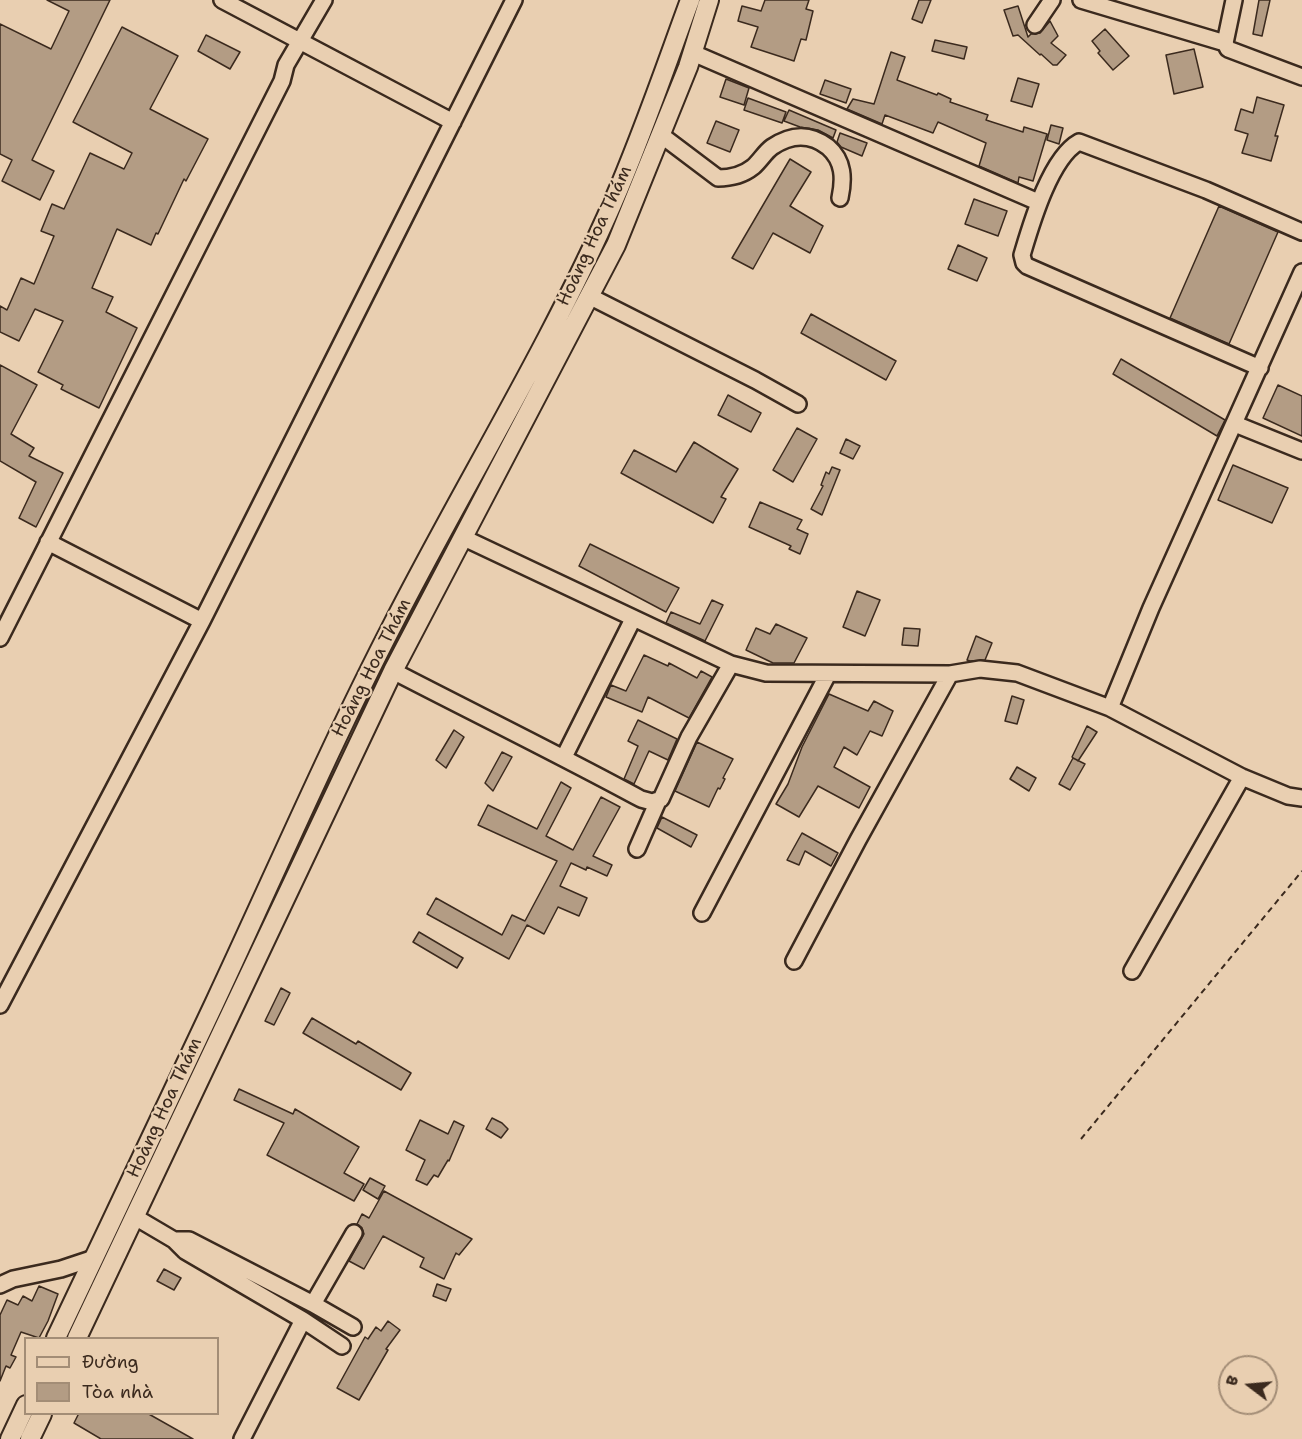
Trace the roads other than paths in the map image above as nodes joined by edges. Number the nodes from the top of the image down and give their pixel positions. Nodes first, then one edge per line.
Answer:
1 (222, 0) edge
2 (324, 0) edge
3 (514, 0) edge
4 (690, 0) edge
5 (709, 0) edge
6 (1052, 0) edge
7 (1081, 0) edge
8 (1234, 0) edge
9 (1035, 25) dead end
10 (301, 40) junction
11 (1225, 43) junction
12 (668, 59) junction
13 (691, 60) junction
14 (1302, 77) edge
15 (453, 122) junction
16 (661, 135) junction
17 (840, 198) dead end
18 (1038, 202) junction
19 (1302, 232) edge
20 (1302, 272) edge
21 (590, 296) junction
22 (1260, 368) junction
23 (798, 404) dead end
24 (1235, 424) junction
25 (1302, 451) edge
26 (464, 538) junction
27 (48, 542) junction
28 (633, 619) junction
29 (202, 621) junction
30 (0, 638) edge
31 (731, 664) junction
32 (393, 671) junction
33 (828, 674) junction
34 (950, 674) junction
35 (1110, 708) junction
36 (564, 757) junction
37 (1242, 777) junction
38 (316, 782) junction
39 (335, 794) junction
40 (1302, 798) edge
41 (658, 801) junction
42 (637, 849) dead end
43 (702, 913) dead end
44 (794, 961) dead end
45 (1132, 970) dead end
46 (0, 1005) edge
47 (117, 1208) junction
48 (135, 1217) junction
49 (354, 1233) dead end
50 (174, 1240) junction
51 (94, 1257) junction
52 (0, 1285) edge
53 (313, 1304) junction
54 (303, 1320) junction
55 (353, 1328) dead end
56 (56, 1337) edge
57 (77, 1337) edge
58 (342, 1347) dead end
59 (24, 1409) edge
60 (41, 1415) edge
61 (10, 1439) edge
62 (30, 1439) edge
63 (242, 1439) edge

1 - 10 street
2 - 10 street
3 - 15 street
4 - 12 main road, Hoàng Hoa Thám
5 - 13 main road, Hoàng Hoa Thám
6 - 9 street
7 - 11 street
8 - 11 street
10 - 15 street
10 - 27 street
11 - 14 street
12 - 13 main road
12 - 38 main road, Hoàng Hoa Thám
13 - 16 main road, Hoàng Hoa Thám
13 - 18 street
15 - 29 street
16 - 17 street
16 - 21 main road, Hoàng Hoa Thám
18 - 19 street
18 - 22 street
20 - 22 street
21 - 23 street
21 - 26 main road, Hoàng Hoa Thám
22 - 24 street
24 - 25 street
24 - 35 street
26 - 28 street
26 - 32 main road, Hoàng Hoa Thám
27 - 29 street
27 - 30 street
28 - 31 street
28 - 36 street
29 - 46 street
31 - 33 street
31 - 41 street
32 - 36 street
32 - 39 main road, Hoàng Hoa Thám
33 - 34 street
33 - 43 street
34 - 35 street
34 - 44 street
35 - 37 street
36 - 41 street
37 - 40 street
37 - 45 street
38 - 39 main road
38 - 47 main road, Hoàng Hoa Thám
39 - 48 main road, Hoàng Hoa Thám
41 - 42 street
47 - 48 main road
47 - 51 main road, Hoàng Hoa Thám
48 - 50 street
48 - 57 main road, Hoàng Hoa Thám
49 - 53 street
50 - 53 street
50 - 54 street
51 - 52 street
51 - 56 main road, Hoàng Hoa Thám
53 - 55 street
54 - 58 street
54 - 63 street
59 - 61 main road
60 - 62 main road

